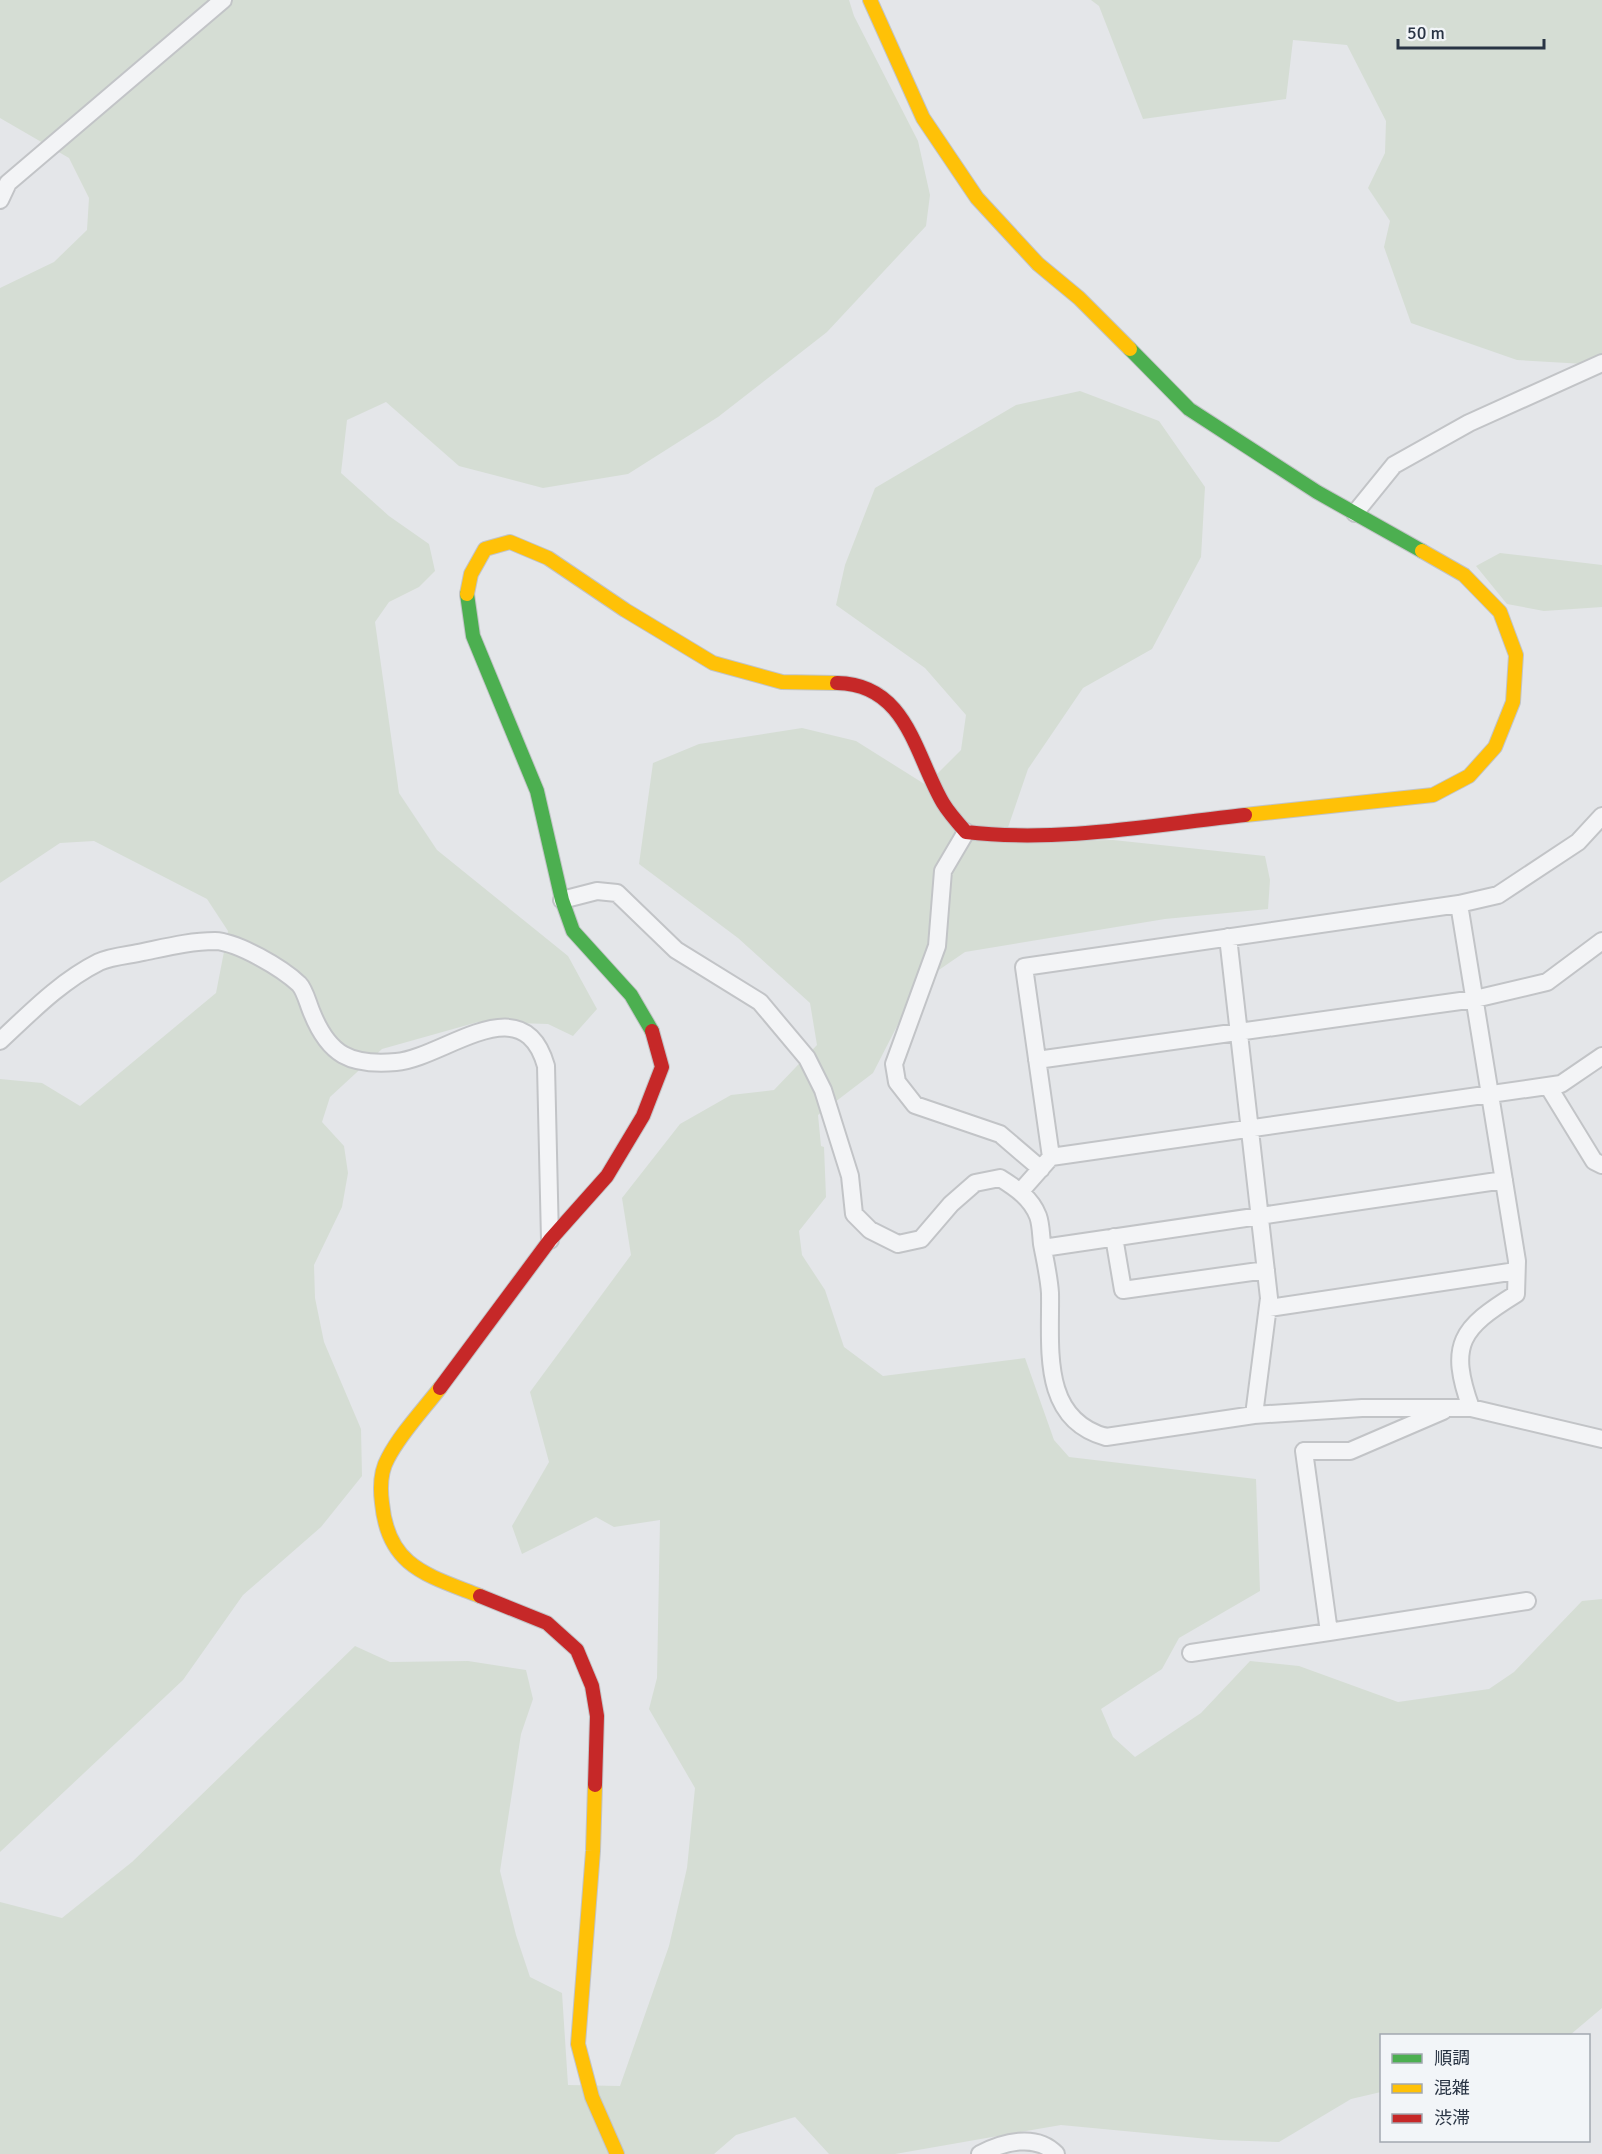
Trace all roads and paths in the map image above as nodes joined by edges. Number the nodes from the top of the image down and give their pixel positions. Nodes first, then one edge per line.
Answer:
1 (223, 0) edge
2 (870, 0) edge
3 (0, 200) edge
4 (1602, 363) edge
5 (1355, 513) junction
6 (1602, 816) edge
7 (966, 832) junction
8 (562, 900) junction
9 (1460, 904) junction
10 (1228, 937) junction
11 (1602, 941) edge
12 (1475, 999) junction
13 (1238, 1031) junction
14 (0, 1041) edge
15 (1602, 1056) edge
16 (1037, 1060) junction
17 (1548, 1086) junction
18 (1490, 1094) junction
19 (1249, 1128) junction
20 (1046, 1163) junction
21 (1602, 1165) edge
22 (1504, 1180) junction
23 (1021, 1191) junction
24 (1259, 1216) junction
25 (1114, 1238) junction
26 (550, 1240) junction
27 (1043, 1248) junction
28 (1266, 1270) junction
29 (1516, 1270) junction
30 (1269, 1308) junction
31 (1449, 1408) junction
32 (1471, 1408) junction
33 (1254, 1415) junction
34 (1602, 1439) edge
35 (1527, 1601) dead end
36 (1329, 1632) junction
37 (1191, 1653) dead end
38 (616, 2154) edge
39 (980, 2154) edge
40 (1056, 2154) edge

1 - 3 street
2 - 5 street
4 - 5 street
5 - 7 street
6 - 9 street
7 - 8 street
7 - 20 street
8 - 23 street
8 - 26 street
9 - 10 street
9 - 12 street
10 - 13 street
10 - 16 street
11 - 12 street
12 - 13 street
12 - 18 street
13 - 16 street
13 - 19 street
14 - 26 street
15 - 17 street
16 - 20 street
17 - 18 street
17 - 21 street
18 - 19 street
18 - 22 street
19 - 20 street
19 - 24 street
20 - 23 street
22 - 24 street
22 - 29 street
23 - 27 street
24 - 25 street
24 - 28 street
25 - 27 street
25 - 28 street
26 - 38 street
27 - 33 street
28 - 30 street
29 - 30 street
29 - 32 street
30 - 33 street
31 - 32 street
31 - 33 street
31 - 36 street
32 - 34 street
35 - 36 street
36 - 37 street
39 - 40 street

